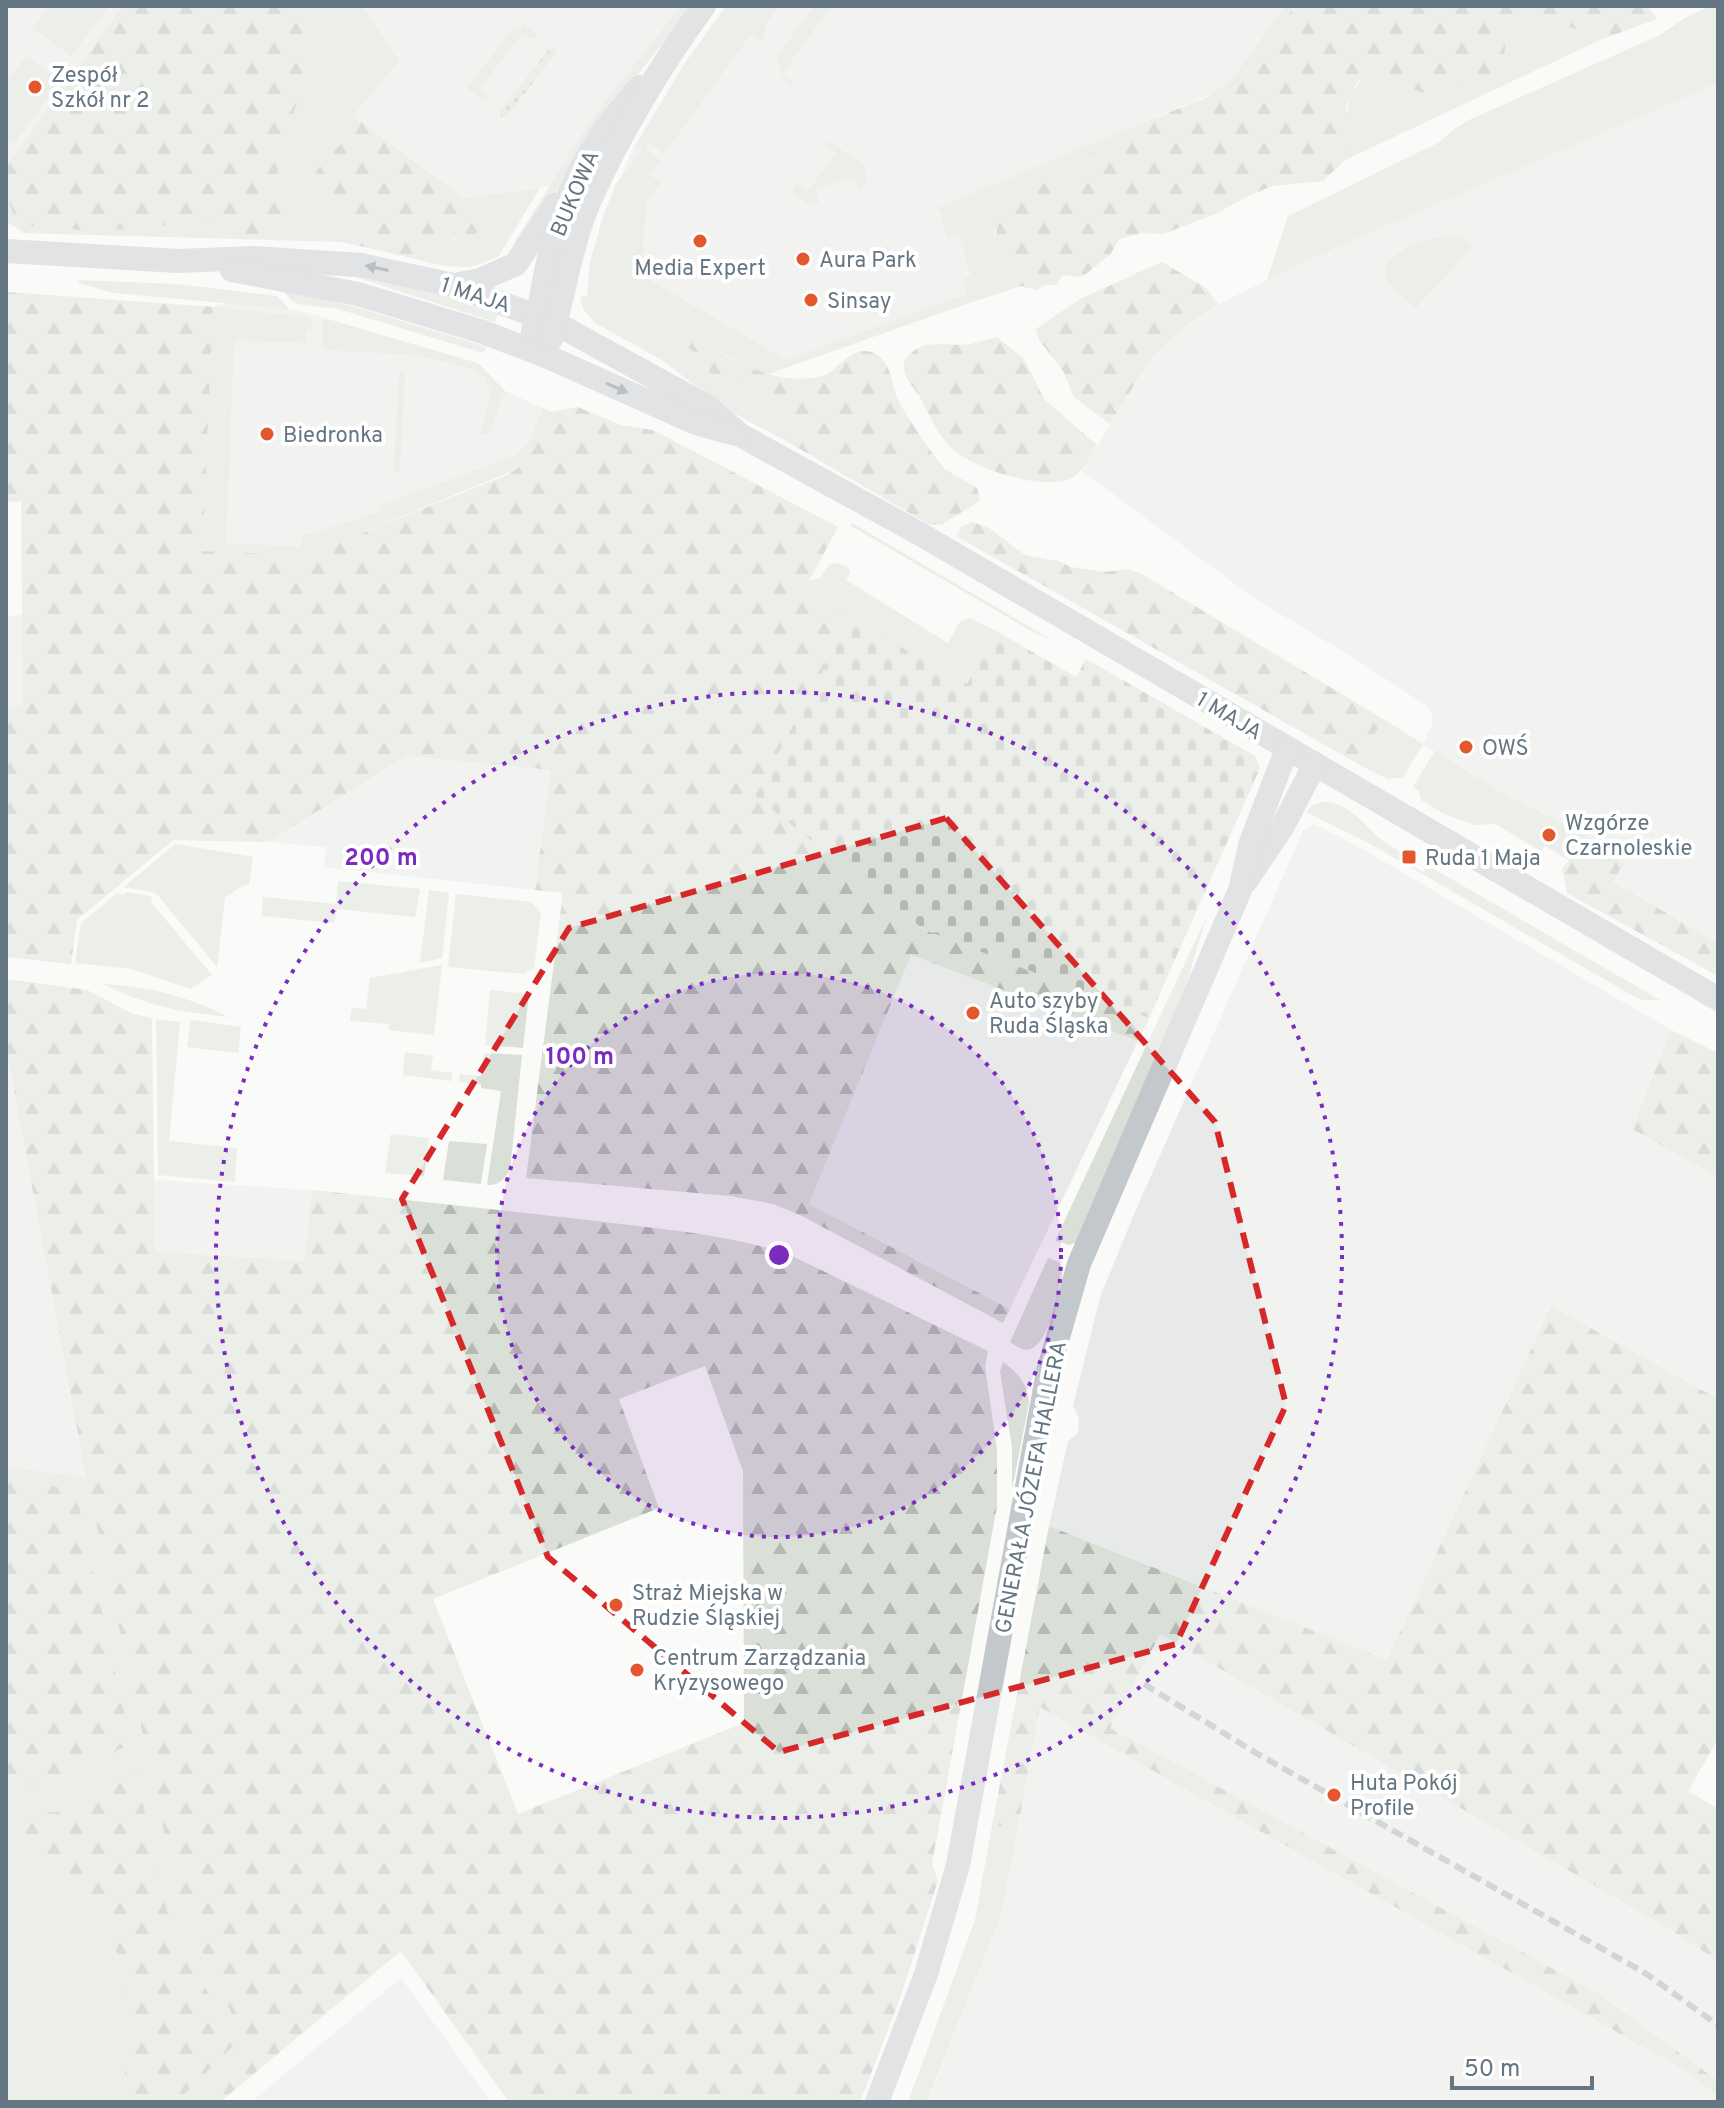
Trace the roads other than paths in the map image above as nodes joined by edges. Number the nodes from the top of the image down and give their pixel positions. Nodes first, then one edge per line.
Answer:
1 (704, 6) edge
2 (673, 49) junction
3 (582, 163) junction
4 (6, 251) edge
5 (123, 258) junction
6 (178, 261) junction
7 (6, 267) edge
8 (567, 284) junction
9 (453, 285) junction
10 (547, 320) junction
11 (607, 350) junction
12 (537, 353) junction
13 (740, 435) junction
14 (1287, 749) junction
15 (1315, 764) junction
16 (1240, 890) junction
17 (1718, 999) edge
18 (877, 2102) edge

1 - 2 street, BUKOWA
2 - 3 street, BUKOWA
2 - 8 street, BUKOWA
3 - 9 street
3 - 10 street, BUKOWA
4 - 5 street, 1 MAJA
5 - 6 street, 1 MAJA
5 - 7 street, 1 MAJA
9 -> 6 street, 1 MAJA
6 - 12 street, 1 MAJA
8 - 10 street, BUKOWA
8 - 11 street
9 - 10 street, 1 MAJA
10 - 11 street, 1 MAJA
10 - 12 street
11 - 13 street, 1 MAJA
12 -> 13 street, 1 MAJA
13 - 14 street, 1 MAJA
14 - 15 street, 1 MAJA
14 - 16 street, GENERAŁA JÓZEFA HALLERA
15 - 16 street, GENERAŁA JÓZEFA HALLERA
15 - 17 street, 1 MAJA
16 - 18 street, GENERAŁA JÓZEFA HALLERA

